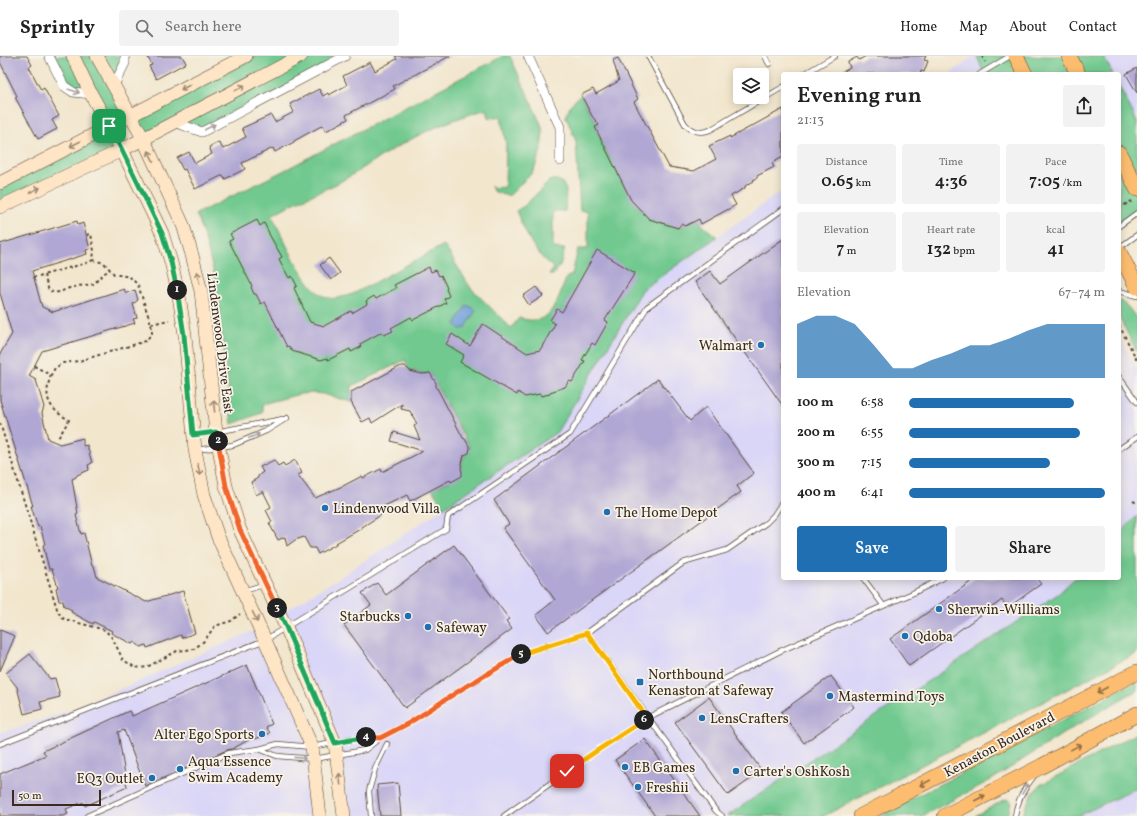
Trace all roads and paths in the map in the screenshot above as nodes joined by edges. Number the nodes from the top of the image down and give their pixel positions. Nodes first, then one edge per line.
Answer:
1 (49, 56) edge
2 (73, 56) edge
3 (97, 56) edge
4 (124, 56) edge
5 (246, 56) edge
6 (301, 56) edge
7 (345, 56) edge
8 (528, 56) edge
9 (648, 56) edge
10 (765, 56) edge
11 (835, 56) edge
12 (1010, 56) edge
13 (1016, 56) edge
14 (1069, 56) edge
15 (232, 60) edge
16 (769, 64) dead end
17 (807, 72) edge
18 (983, 72) edge
19 (1024, 72) edge
20 (1077, 72) edge
21 (114, 85) junction
22 (781, 88) edge
23 (91, 94) junction
24 (130, 116) junction
25 (174, 122) junction
26 (109, 126) junction
27 (143, 138) junction
28 (122, 150) junction
29 (560, 161) dead end
30 (1125, 162) edge
31 (0, 183) edge
32 (1137, 189) edge
33 (1137, 199) edge
34 (0, 207) edge
35 (1121, 207) edge
36 (781, 210) edge
37 (1137, 213) edge
38 (1121, 225) edge
39 (86, 235) dead end
40 (1137, 235) edge
41 (1121, 247) edge
42 (1121, 256) edge
43 (93, 260) junction
44 (110, 270) junction
45 (44, 275) junction
46 (33, 277) dead end
47 (1137, 287) edge
48 (1121, 292) edge
49 (1137, 296) edge
50 (169, 320) dead end
51 (151, 324) junction
52 (1121, 329) edge
53 (1137, 360) edge
54 (34, 366) dead end
55 (51, 375) junction
56 (1121, 380) edge
57 (1137, 402) edge
58 (0, 424) edge
59 (216, 432) junction
60 (193, 435) junction
61 (1137, 437) edge
62 (57, 440) dead end
63 (219, 447) junction
64 (1121, 448) edge
65 (195, 450) junction
66 (1133, 501) dead end
67 (781, 503) edge
68 (1137, 503) edge
69 (864, 580) edge
70 (938, 580) edge
71 (265, 584) junction
72 (243, 591) junction
73 (883, 605) junction
74 (241, 613) dead end
75 (286, 627) junction
76 (587, 633) junction
77 (266, 640) junction
78 (1137, 672) edge
79 (1137, 714) edge
80 (647, 718) junction
81 (380, 738) junction
82 (0, 744) edge
83 (387, 744) dead end
84 (258, 749) junction
85 (336, 749) junction
86 (313, 753) junction
87 (1042, 766) junction
88 (717, 814) edge
89 (87, 816) edge
90 (320, 816) edge
91 (344, 816) edge
92 (371, 816) edge
93 (504, 816) edge
94 (722, 816) edge
95 (861, 816) edge
96 (945, 816) edge
97 (1016, 816) edge

1 -> 23 street
2 - 23 street
3 - 21 street, Lindenwood Drive East
4 - 21 street
5 - 15 street
25 -> 6 street
25 -> 7 street
8 - 29 street
9 - 22 lane
10 - 16 lane
11 - 17 lane
12 - 18 lane
13 - 19 main road
14 - 20 main road
15 -> 24 street
21 - 24 street, Lindenwood Drive East
23 - 26 street
24 - 26 street
24 - 27 street, Lindenwood Drive East
25 - 27 street
26 - 28 street
26 -> 31 street
27 - 28 street
59 -> 27 street, Lindenwood Drive East
34 -> 28 street
28 - 60 street
30 - 32 main road
33 - 35 path
36 - 75 lane
37 - 38 lane
39 - 43 path
40 - 41 lane
42 - 47 main road
43 - 44 path
43 - 45 path
44 - 45 path
44 - 51 path
45 - 46 path
48 - 49 lane
50 - 51 path
51 - 55 path
52 - 53 path
54 - 55 path
55 - 62 path
56 - 57 lane
58 - 74 path
59 - 60 lane
59 - 63 street, Lindenwood Drive East
63 -> 59 lane
60 - 65 street
61 - 64 lane
63 - 65 lane
63 - 71 street, Lindenwood Drive East
65 -> 72 street
66 - 68 path
67 - 76 lane
69 - 73 lane
70 - 73 lane
71 - 72 lane
71 - 75 street, Lindenwood Drive East
72 -> 77 street
73 - 80 lane
75 - 77 lane
75 - 85 street, Lindenwood Drive East
76 - 80 lane
76 - 81 lane
77 - 82 lane
77 - 86 street
78 -> 95 main road, Kenaston Boulevard
87 -> 79 main road
80 - 88 lane
80 - 93 lane
81 - 85 lane
81 - 85 lane
83 - 92 lane
84 -> 86 lane
84 - 86 lane
84 - 89 lane
85 - 86 lane
85 - 86 lane
91 -> 85 street, Lindenwood Drive East
86 - 90 street
96 -> 87 main road
97 -> 87 lane
88 - 94 lane

